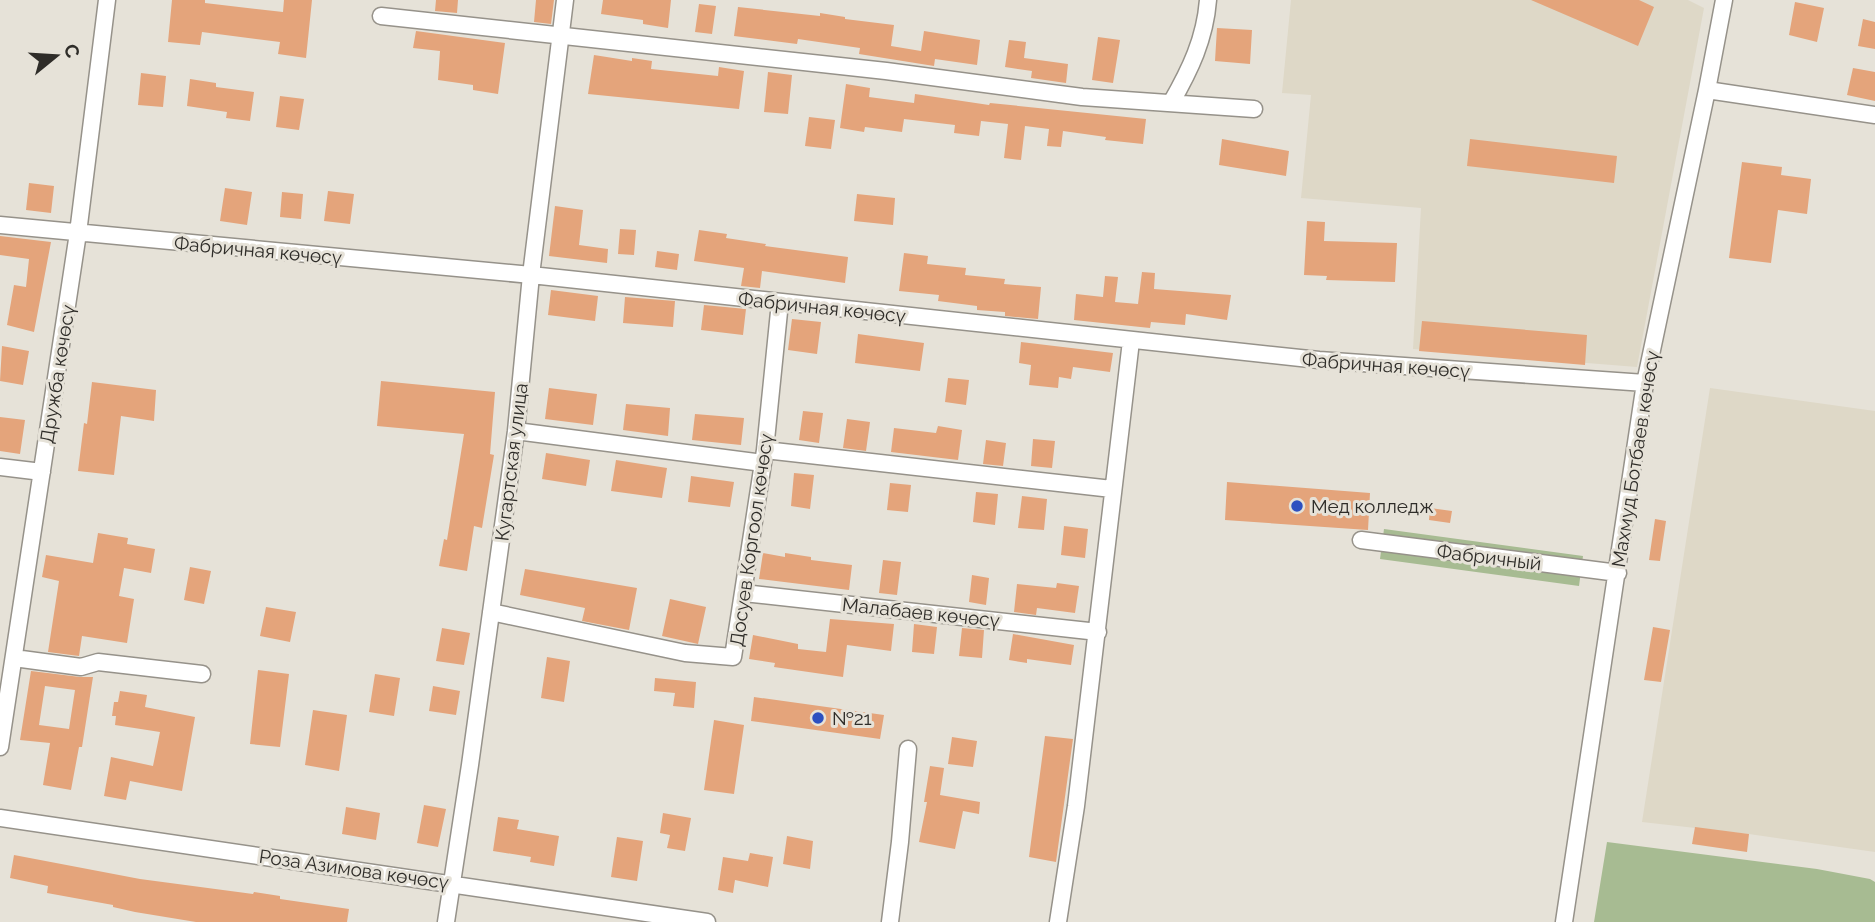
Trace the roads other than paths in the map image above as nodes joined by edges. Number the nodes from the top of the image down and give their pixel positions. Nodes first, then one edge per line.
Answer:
1 (107, 0) edge
2 (565, 0) edge
3 (1208, 0) edge
4 (1724, 0) edge
5 (380, 16) dead end
6 (561, 35) junction
7 (1707, 90) junction
8 (1171, 103) junction
9 (1254, 109) dead end
10 (1875, 115) edge
11 (0, 225) edge
12 (78, 233) junction
13 (531, 275) junction
14 (780, 302) junction
15 (1131, 341) junction
16 (1645, 383) junction
17 (516, 431) junction
18 (764, 456) junction
19 (0, 467) edge
20 (42, 472) junction
21 (1112, 489) junction
22 (1361, 540) dead end
23 (1618, 573) junction
24 (744, 593) junction
25 (491, 611) junction
26 (1098, 632) junction
27 (14, 657) junction
28 (202, 674) dead end
29 (0, 747) edge
30 (908, 749) dead end
31 (0, 818) edge
32 (452, 883) junction
33 (700, 921) edge
34 (446, 922) edge
35 (890, 922) edge
36 (1058, 922) edge
37 (1564, 922) edge

1 - 12 street, Дружба көчөсү
2 - 6 street, Кугартская улица
3 - 8 street
4 - 7 street, Махмуд Ботбаев көчөсү
5 - 6 street
6 - 8 street
6 - 13 street, Кугартская улица
7 - 10 street
7 - 16 street, Махмуд Ботбаев көчөсү
8 - 9 street
11 - 12 street, Фабричная көчөсү
12 - 13 street, Фабричная көчөсү
12 - 20 street, Дружба көчөсү
13 - 14 street, Фабричная көчөсү
13 - 17 street, Кугартская улица
14 - 15 street, Фабричная көчөсү
14 - 18 street, Досуев Коргоол көчөсү
15 - 16 street, Фабричная көчөсү
15 - 21 street
16 - 23 street, Махмуд Ботбаев көчөсү
17 - 18 street
17 - 25 street, Кугартская улица
18 - 21 street
18 - 24 street, Досуев Коргоол көчөсү
19 - 20 street
20 - 27 street, Дружба көчөсү
21 - 26 street
22 - 23 street, Фабричный
23 - 37 street, Махмуд Ботбаев көчөсү
24 - 25 street, Досуев Коргоол көчөсү
24 - 26 street, Малабаев көчөсү
25 - 32 street, Кугартская улица
26 - 36 street
27 - 28 street
27 - 29 street, Дружба көчөсү
30 - 35 street
31 - 32 street, Роза Азимова көчөсү
32 - 33 street, Роза Азимова көчөсү
32 - 34 street, Кугартская улица

